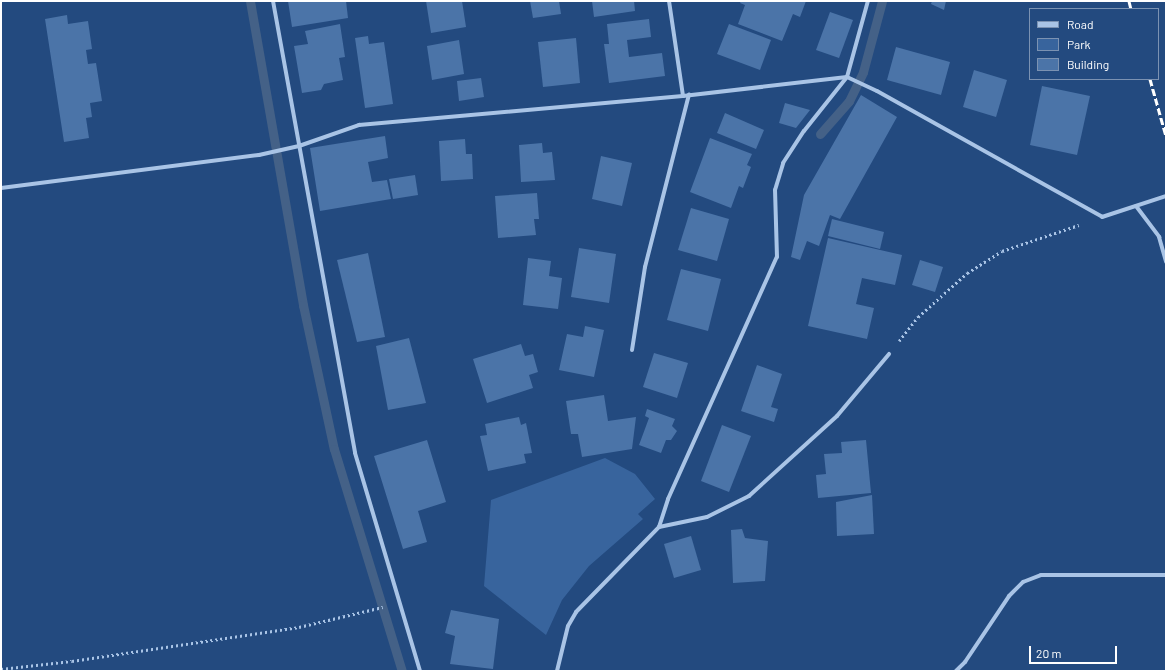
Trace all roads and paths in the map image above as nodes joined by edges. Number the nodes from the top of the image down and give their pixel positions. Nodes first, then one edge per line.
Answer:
1 (273, 1) edge
2 (669, 1) edge
3 (868, 1) edge
4 (847, 77) junction
5 (689, 95) junction
6 (683, 96) junction
7 (299, 146) junction
8 (1, 188) edge
9 (1166, 196) edge
10 (1136, 206) junction
11 (1102, 217) junction
12 (1166, 262) edge
13 (632, 350) dead end
14 (890, 354) joint
15 (659, 527) junction
16 (1166, 575) edge
17 (389, 606) dead end
18 (1, 669) edge
19 (420, 671) edge
20 (557, 671) edge
21 (956, 671) edge

1 - 7 street
2 - 6 street
3 - 4 street
4 - 5 street
4 - 11 street
4 - 15 street
5 - 6 street
5 - 13 street
6 - 7 street
7 - 8 street
7 - 19 street
9 - 10 street
10 - 11 street
10 - 12 street
11 - 14 path
14 - 15 street
15 - 20 street
16 - 21 street
17 - 18 path

